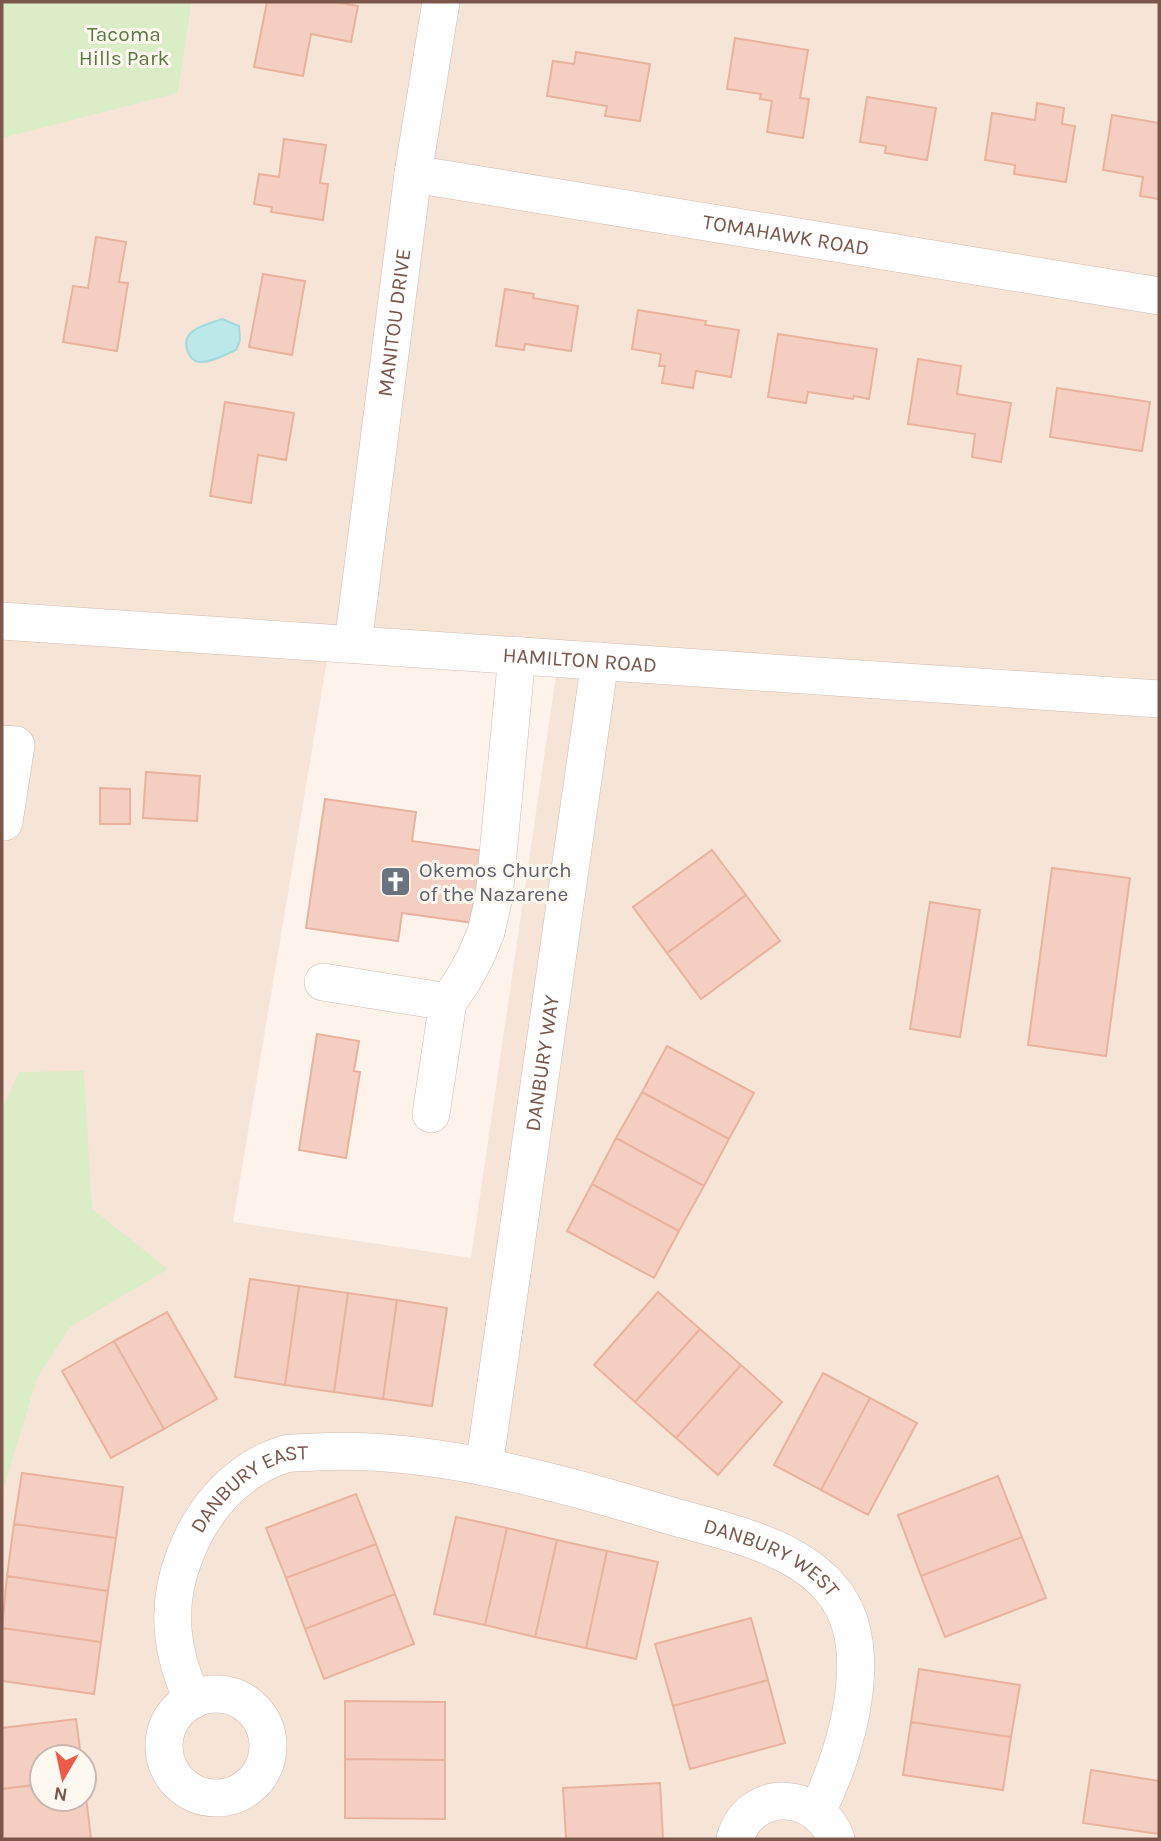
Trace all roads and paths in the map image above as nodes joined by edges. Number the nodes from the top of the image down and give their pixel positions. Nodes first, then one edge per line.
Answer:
1 (441, 2) edge
2 (413, 174) junction
3 (1159, 296) edge
4 (2, 621) edge
5 (353, 644) junction
6 (517, 655) junction
7 (600, 661) junction
8 (1159, 699) edge
9 (2, 744) edge
10 (4, 822) dead end
11 (323, 982) dead end
12 (448, 1002) junction
13 (431, 1114) dead end
14 (484, 1466) junction
15 (193, 1699) dead end
16 (826, 1825) edge
17 (735, 1839) edge

1 - 2 street, MANITOU DRIVE
2 - 3 street, TOMAHAWK ROAD
2 - 5 street, MANITOU DRIVE
4 - 5 street, HAMILTON ROAD
5 - 6 street, HAMILTON ROAD
6 - 7 street, HAMILTON ROAD
6 - 12 street
7 - 8 street, HAMILTON ROAD
7 - 14 street, DANBURY WAY
9 - 10 street
11 - 12 street
12 - 13 street
14 - 15 street, DANBURY EAST
14 - 16 street, DANBURY WEST
16 - 17 street, DANBURY WEST

